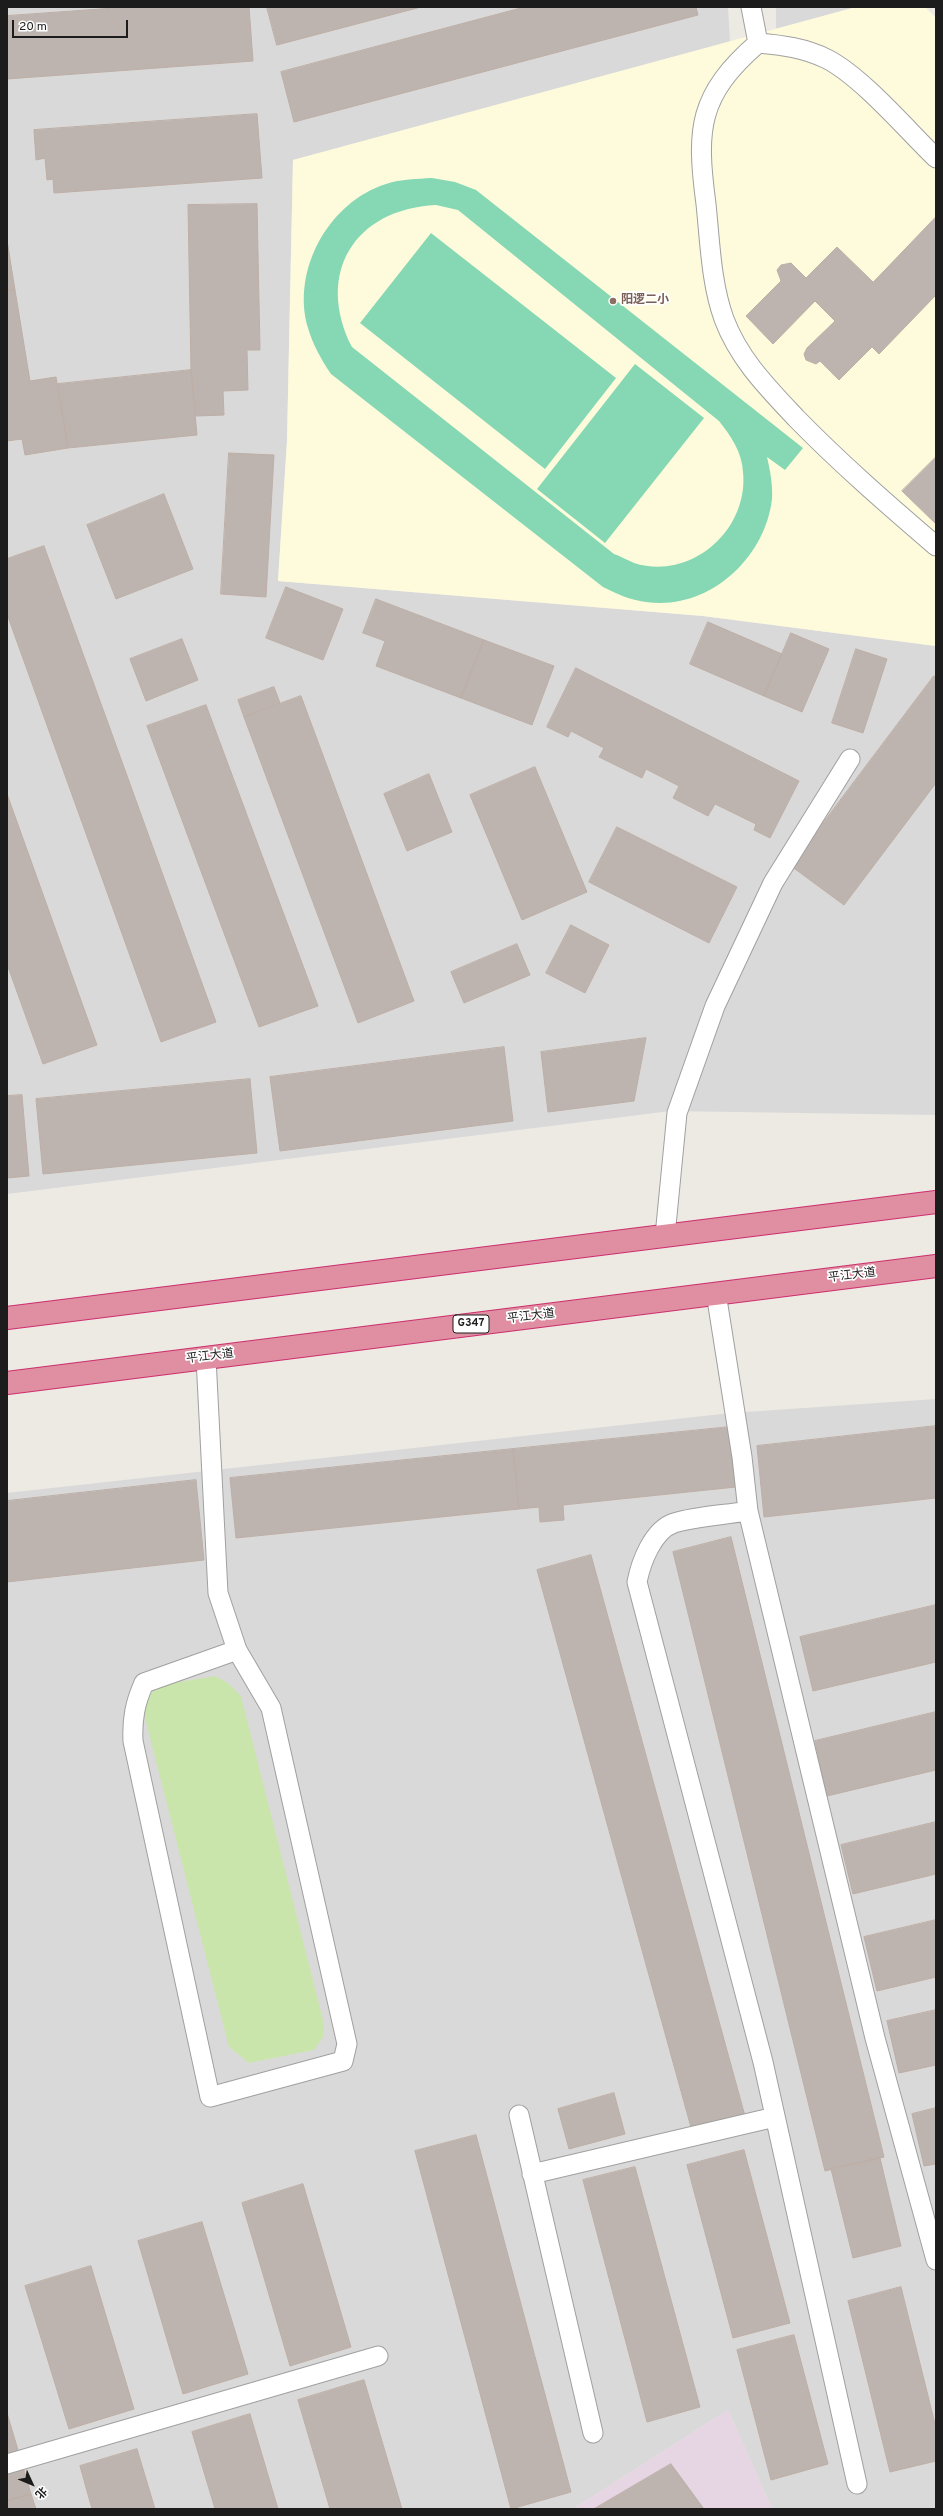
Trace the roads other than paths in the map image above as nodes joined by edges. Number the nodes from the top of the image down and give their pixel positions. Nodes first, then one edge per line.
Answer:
1 (751, 7) edge
2 (758, 43) junction
3 (936, 158) edge
4 (936, 546) edge
5 (850, 759) dead end
6 (936, 1202) edge
7 (665, 1236) junction
8 (936, 1266) edge
9 (716, 1293) junction
10 (7, 1318) edge
11 (206, 1358) junction
12 (7, 1383) edge
13 (748, 1511) junction
14 (237, 1650) junction
15 (519, 2115) dead end
16 (775, 2117) junction
17 (532, 2174) junction
18 (936, 2260) edge
19 (378, 2356) dead end
20 (593, 2433) dead end
21 (7, 2464) edge
22 (857, 2484) dead end

1 - 2 lane
2 - 3 lane
2 - 4 lane
5 - 7 lane
6 - 7 highway
7 - 10 highway
8 - 9 highway, 平江大道 / G347
9 - 11 highway, 平江大道 / G347
9 - 13 lane
11 - 12 highway, 平江大道 / G347
11 - 14 lane
13 - 16 lane
13 - 18 lane
14 - 14 lane
15 - 17 lane
16 - 17 lane
16 - 22 lane
17 - 20 lane
19 - 21 lane

